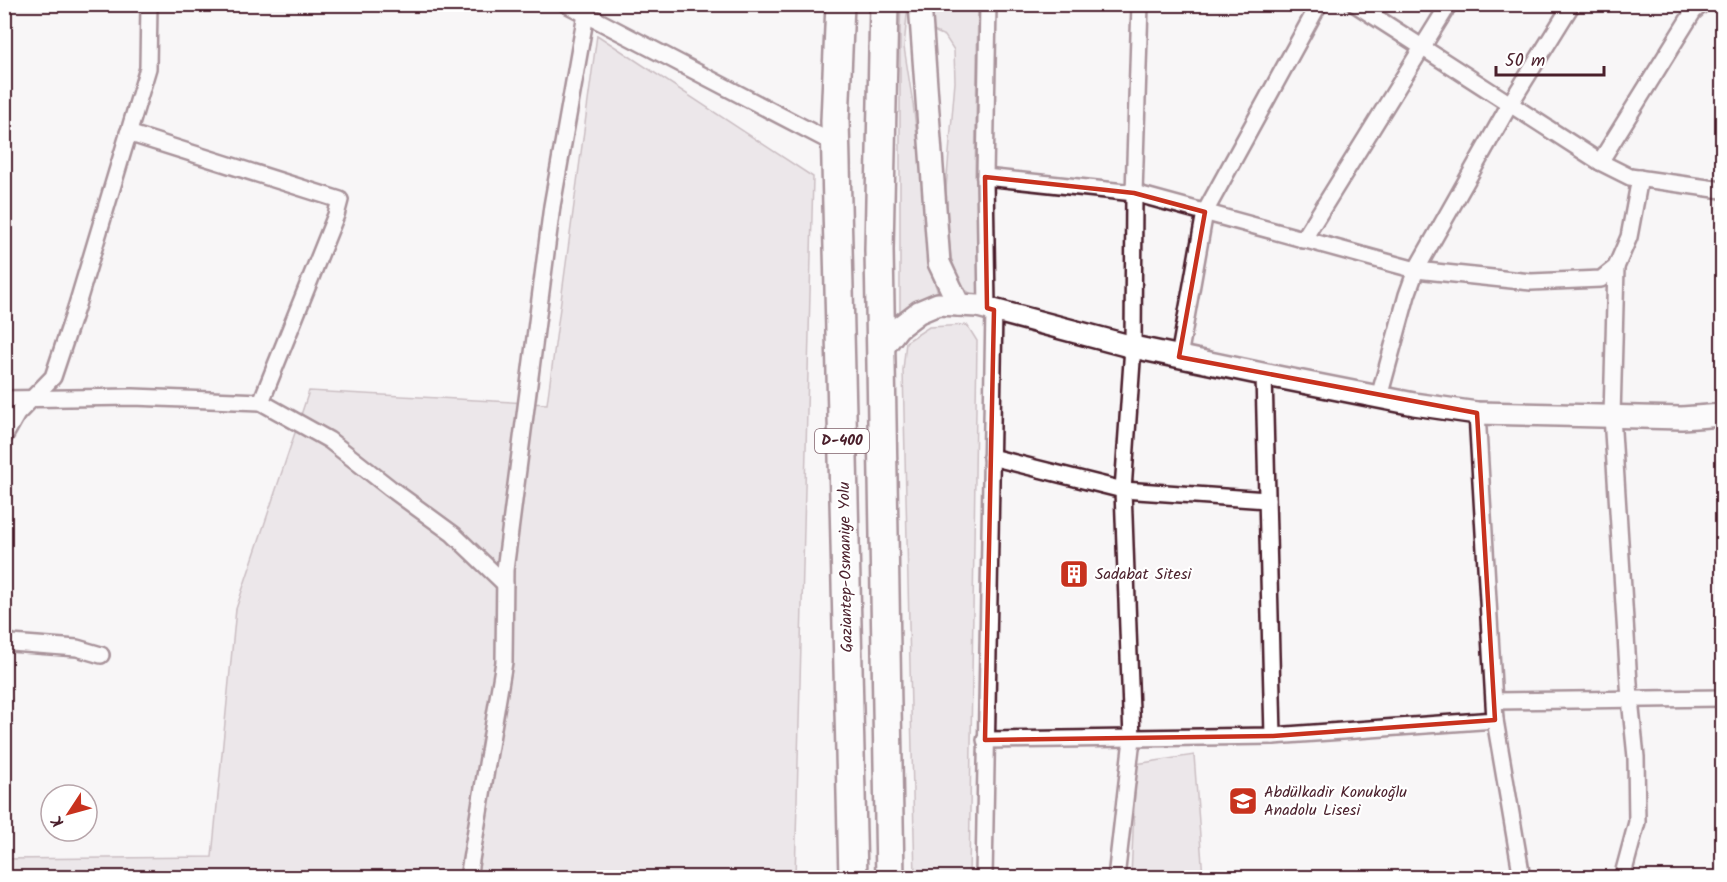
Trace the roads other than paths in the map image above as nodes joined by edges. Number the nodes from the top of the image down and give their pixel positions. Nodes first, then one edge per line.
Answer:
1 (149, 4) edge
2 (566, 4) edge
3 (840, 4) edge
4 (884, 4) edge
5 (920, 4) edge
6 (988, 4) edge
7 (1140, 4) edge
8 (1319, 4) edge
9 (1355, 4) edge
10 (1449, 4) edge
11 (1572, 4) edge
12 (1702, 4) edge
13 (586, 14) junction
14 (1423, 47) junction
15 (1510, 104) junction
16 (128, 133) junction
17 (835, 144) junction
18 (1600, 162) junction
19 (985, 177) junction
20 (1640, 178) junction
21 (1722, 190) edge
22 (1134, 193) junction
23 (1205, 212) junction
24 (1303, 240) junction
25 (1616, 267) junction
26 (1416, 270) junction
27 (959, 305) junction
28 (991, 309) junction
29 (1133, 347) junction
30 (881, 350) junction
31 (1179, 357) junction
32 (1264, 375) junction
33 (1379, 397) junction
34 (4, 399) edge
35 (32, 399) junction
36 (261, 402) junction
37 (1476, 413) junction
38 (1722, 415) edge
39 (1612, 416) junction
40 (4, 437) edge
41 (991, 457) junction
42 (1123, 490) junction
43 (1267, 500) junction
44 (505, 584) junction
45 (4, 638) edge
46 (101, 655) dead end
47 (1722, 698) edge
48 (1630, 699) junction
49 (1495, 701) junction
50 (1496, 720) junction
51 (1273, 736) junction
52 (1132, 739) junction
53 (985, 740) junction
54 (468, 878) edge
55 (853, 878) edge
56 (890, 878) edge
57 (984, 878) edge
58 (1116, 878) edge
59 (1522, 878) edge
60 (1622, 878) edge

1 - 16 street
2 - 13 street
3 - 17 highway, Gaziantep-Osmaniye Yolu / D-400
4 - 30 highway, D-400
5 - 27 street
6 - 19 street
7 - 22 street
8 - 23 street
9 - 14 street
10 - 14 street
11 - 15 street
12 - 18 street
13 - 17 street
13 - 44 street
14 - 15 street
14 - 24 street
15 - 18 street
15 - 26 street
16 - 35 street
16 - 36 street
17 - 55 highway, Gaziantep-Osmaniye Yolu / D-400
18 - 20 street
19 - 22 street
19 - 28 street
20 - 21 street
20 - 25 street
22 - 23 street
22 - 29 street
23 - 24 street
23 - 31 street
24 - 26 street
25 - 26 street
25 - 39 street
26 - 33 street
27 - 28 street
27 - 30 street
28 - 29 street
28 - 41 street
29 - 31 street
29 - 42 street
30 - 56 highway, D-400
31 - 32 street
32 - 33 street
32 - 43 street
33 - 37 street
34 - 35 street
35 - 36 street
35 - 40 street
36 - 44 street
37 - 39 street
37 - 49 street
38 - 39 street
39 - 48 street
41 - 42 street
41 - 53 street
42 - 43 street
42 - 52 street
43 - 51 street
44 - 54 street
45 - 46 street
47 - 48 street
48 - 49 street
48 - 60 street
49 - 50 street
50 - 51 street
50 - 59 street
51 - 52 street
52 - 53 street
52 - 58 street
53 - 57 street

